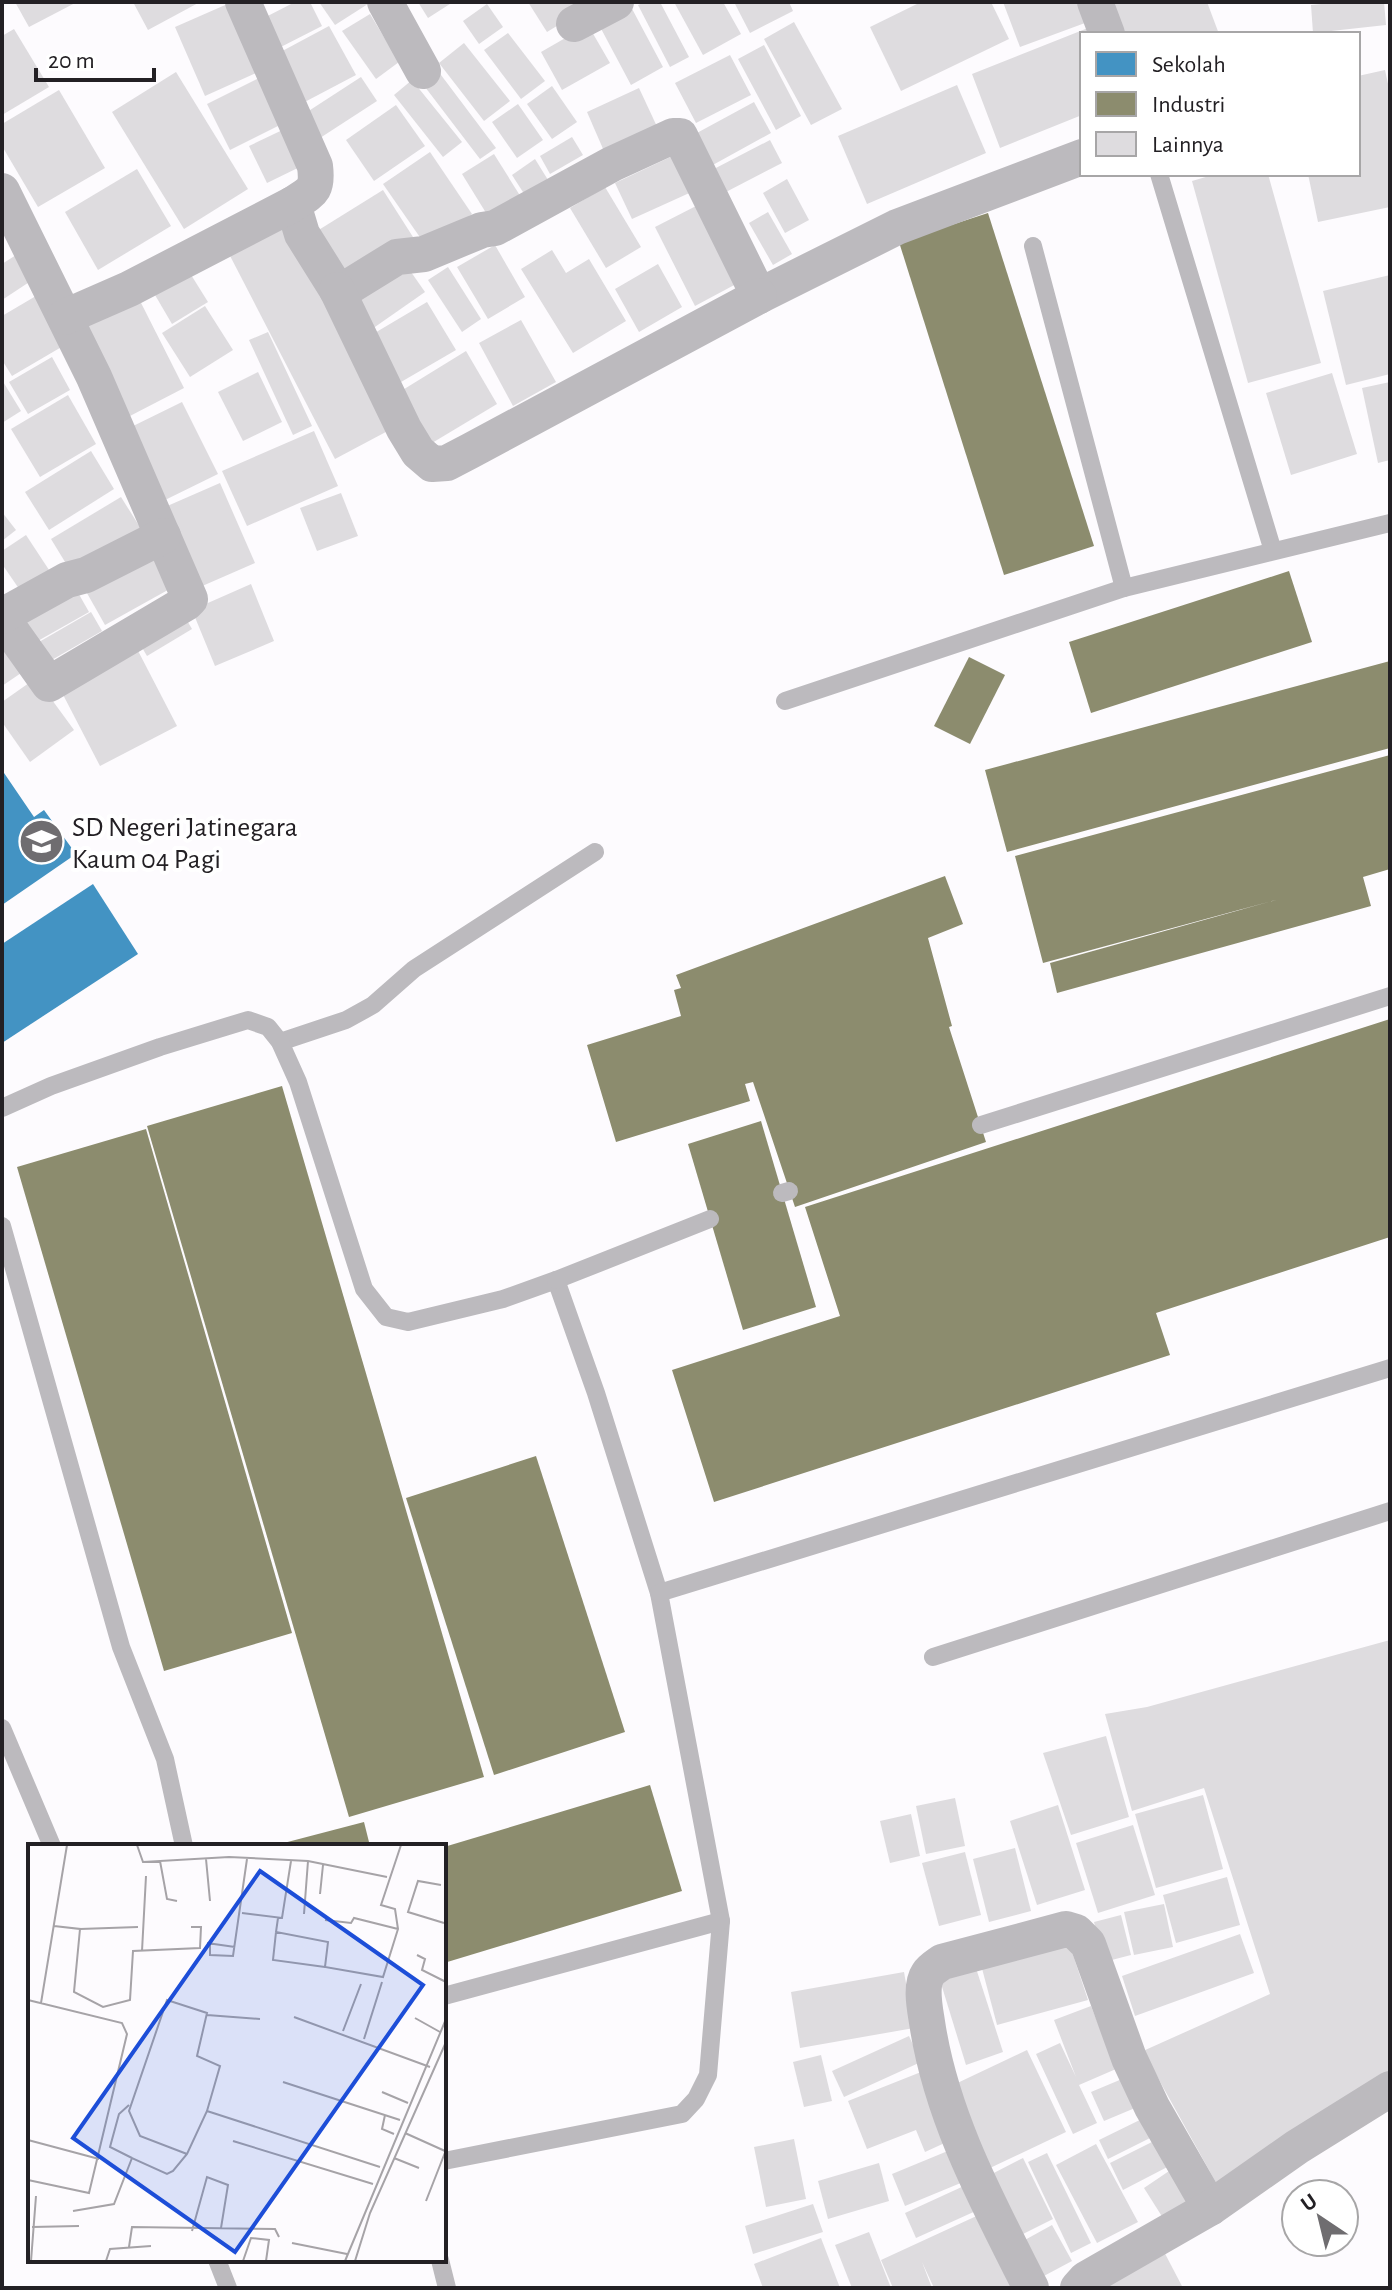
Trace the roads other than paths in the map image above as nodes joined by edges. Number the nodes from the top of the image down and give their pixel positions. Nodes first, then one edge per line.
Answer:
1 (243, 2) edge
2 (385, 2) edge
3 (616, 2) edge
4 (1095, 2) edge
5 (574, 24) dead end
6 (1106, 32) edge
7 (423, 71) dead end
8 (1080, 158) edge
9 (1160, 176) edge
10 (2, 191) edge
11 (305, 193) junction
12 (1033, 246) dead end
13 (337, 290) junction
14 (759, 296) junction
15 (65, 317) junction
16 (1390, 523) edge
17 (163, 536) junction
18 (1273, 551) junction
19 (1124, 588) junction
20 (2, 617) edge
21 (785, 701) dead end
22 (595, 852) dead end
23 (1390, 996) edge
24 (280, 1042) junction
25 (2, 1108) edge
26 (981, 1125) dead end
27 (710, 1219) dead end
28 (2, 1226) edge
29 (556, 1280) junction
30 (1390, 1368) edge
31 (1390, 1511) edge
32 (659, 1593) junction
33 (933, 1657) dead end
34 (2, 1728) edge
35 (51, 1844) edge
36 (184, 1844) edge
37 (721, 1921) junction
38 (446, 1995) edge
39 (1390, 2089) edge
40 (446, 2161) edge
41 (1210, 2208) junction
42 (218, 2262) edge
43 (440, 2262) edge
44 (228, 2288) edge
45 (447, 2288) edge
46 (1031, 2288) edge
47 (1078, 2288) edge

1 - 11 street
2 - 7 street
3 - 5 street
4 - 6 street
8 - 14 street
9 - 18 lane
10 - 15 street
11 - 13 street
11 - 15 street
12 - 19 lane
13 - 14 street
13 - 14 street
15 - 17 street
16 - 18 lane
17 - 20 street
17 - 20 street
18 - 19 lane
19 - 21 lane
22 - 24 lane
23 - 26 lane
24 - 25 lane
24 - 29 lane
27 - 29 lane
28 - 36 lane
29 - 32 lane
30 - 32 lane
31 - 33 lane
32 - 37 lane
34 - 35 lane
37 - 38 lane
37 - 40 lane
39 - 41 street
41 - 46 street
41 - 47 street
42 - 44 lane
43 - 45 lane

